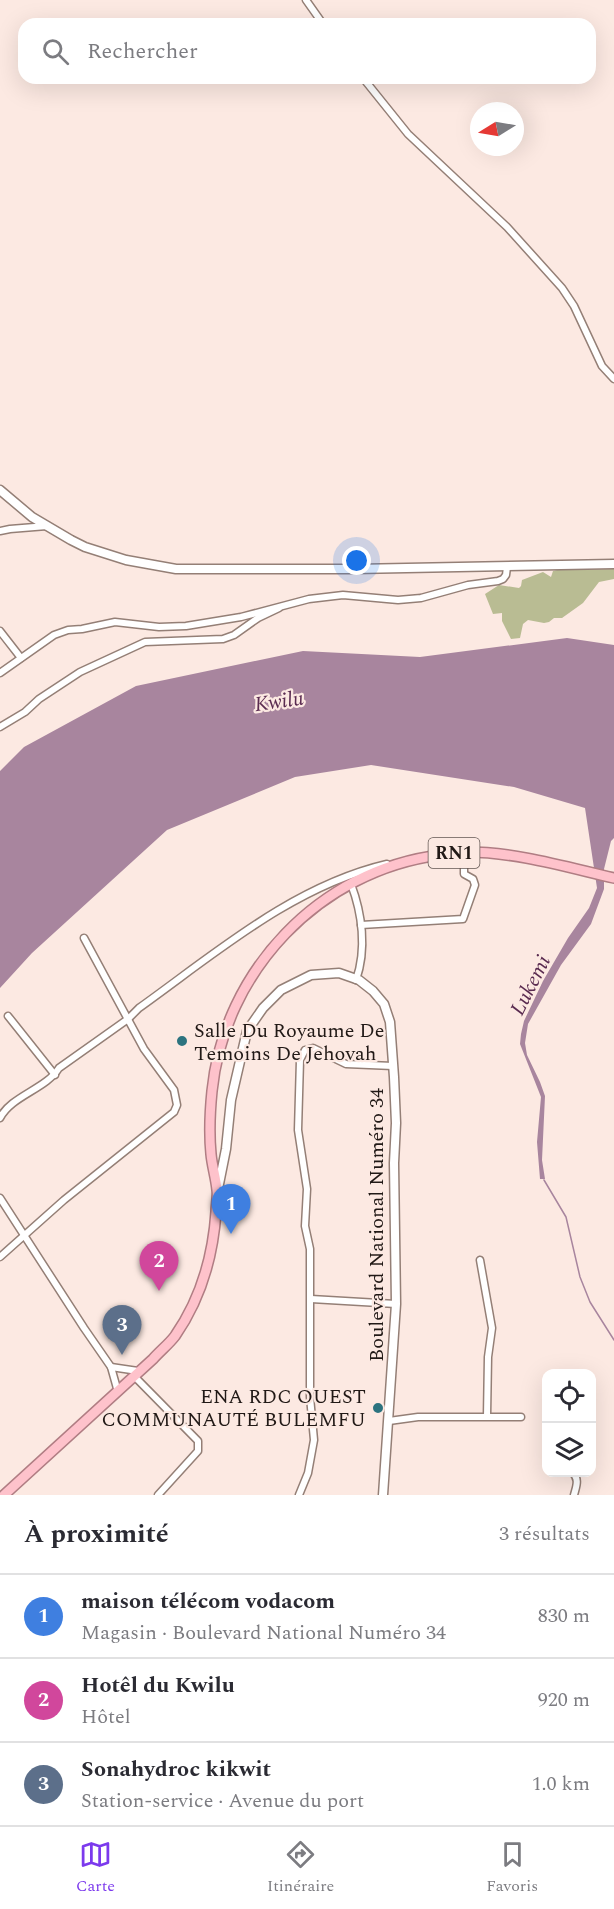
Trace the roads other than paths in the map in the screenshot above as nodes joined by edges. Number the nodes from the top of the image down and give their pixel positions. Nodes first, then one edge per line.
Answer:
1 (306, 0) edge
2 (319, 18) edge
3 (368, 84) edge
4 (614, 379) edge
5 (0, 490) edge
6 (47, 526) junction
7 (0, 531) edge
8 (614, 564) edge
9 (507, 567) junction
10 (281, 606) junction
11 (0, 631) edge
12 (21, 658) junction
13 (0, 673) edge
14 (0, 727) edge
15 (464, 852) junction
16 (408, 860) junction
17 (614, 878) edge
18 (351, 884) junction
19 (361, 925) junction
20 (84, 938) dead end
21 (356, 980) junction
22 (8, 1016) dead end
23 (128, 1019) junction
24 (393, 1066) junction
25 (55, 1075) junction
26 (0, 1119) edge
27 (218, 1192) junction
28 (0, 1198) edge
29 (23, 1235) junction
30 (0, 1257) edge
31 (480, 1260) dead end
32 (311, 1299) junction
33 (396, 1304) junction
34 (111, 1367) junction
35 (136, 1373) junction
36 (118, 1392) junction
37 (486, 1416) junction
38 (521, 1417) dead end
39 (389, 1421) junction
40 (574, 1477) edge
41 (4, 1495) edge
42 (158, 1495) edge
43 (299, 1495) edge
44 (383, 1495) edge
45 (574, 1495) edge

1 - 2 street
3 - 4 street
5 - 6 main road
6 - 7 street
6 - 9 main road
8 - 9 main road
9 - 10 street
10 - 12 street
10 - 14 street
11 - 12 street
12 - 13 street
15 - 16 highway, RN1
15 - 17 highway, RN1
15 - 19 street
16 - 18 highway, RN1
16 - 23 street
18 - 19 street
18 - 27 highway, RN1
19 - 21 street
20 - 23 street
21 - 24 main road, Boulevard National Numéro 34
21 - 27 main road, Boulevard National Numéro 34
22 - 25 street
23 - 25 street
23 - 29 street
24 - 32 street
24 - 33 main road, Boulevard National Numéro 34
25 - 26 street
27 - 35 highway, RN1
28 - 29 street
29 - 30 street
29 - 34 street
31 - 37 street
32 - 33 street
32 - 43 street
33 - 39 main road, Boulevard National Numéro 34
34 - 35 street
34 - 36 street
35 - 36 highway, RN1
35 - 42 street
36 - 41 highway, RN1
37 - 38 street
37 - 39 street
39 - 44 main road, Boulevard National Numéro 34
40 - 45 street

